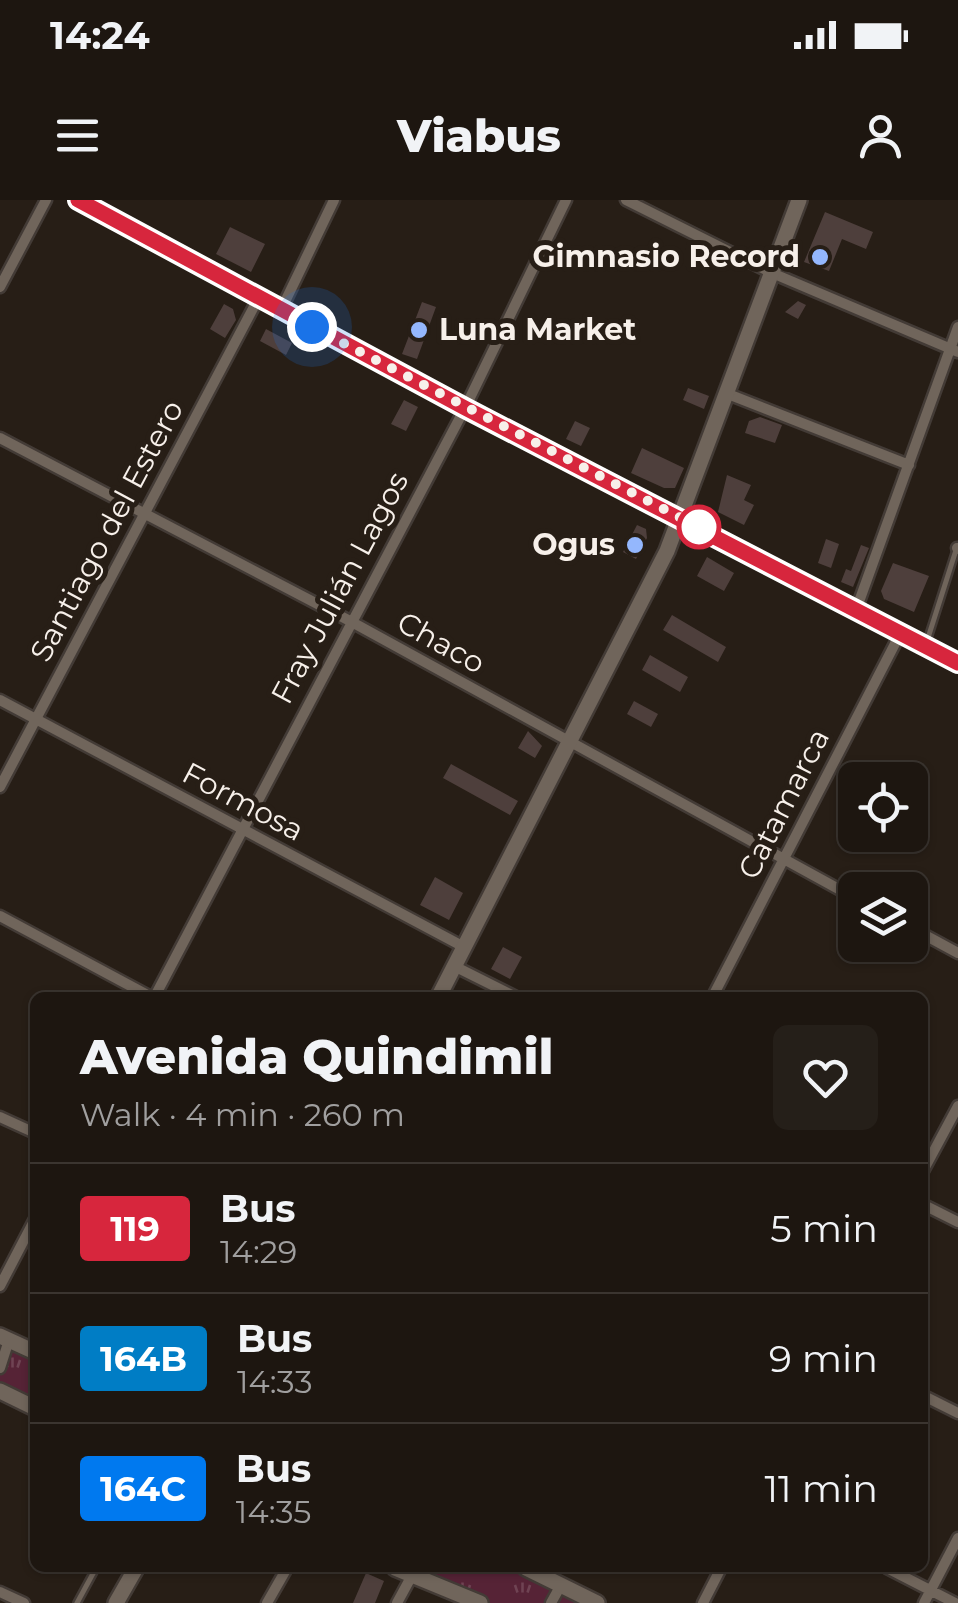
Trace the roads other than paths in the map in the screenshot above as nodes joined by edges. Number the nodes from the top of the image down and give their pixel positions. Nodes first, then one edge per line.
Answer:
1 (46, 200) edge
2 (78, 200) edge
3 (334, 200) edge
4 (566, 200) edge
5 (626, 200) edge
6 (799, 200) edge
7 (100, 205) edge
8 (772, 274) junction
9 (0, 286) edge
10 (258, 299) junction
11 (281, 310) junction
12 (958, 327) edge
13 (954, 350) edge
14 (728, 394) junction
15 (465, 408) junction
16 (0, 438) edge
17 (909, 465) junction
18 (145, 514) junction
19 (682, 518) junction
20 (958, 547) edge
21 (856, 610) junction
22 (350, 621) junction
23 (900, 634) junction
24 (926, 647) junction
25 (958, 664) edge
26 (0, 700) edge
27 (36, 719) junction
28 (568, 741) junction
29 (0, 787) edge
30 (240, 829) junction
31 (783, 859) junction
32 (838, 889) edge
33 (0, 916) edge
34 (928, 937) edge
35 (464, 947) junction
36 (958, 953) edge
37 (454, 966) junction
38 (143, 992) edge
39 (157, 992) edge
40 (441, 992) edge
41 (506, 992) edge
42 (715, 992) edge
43 (958, 1106) edge
44 (0, 1117) edge
45 (30, 1131) edge
46 (928, 1162) edge
47 (928, 1207) edge
48 (958, 1222) edge
49 (30, 1229) edge
50 (0, 1286) edge
51 (4, 1338) edge
52 (30, 1350) edge
53 (0, 1368) edge
54 (0, 1391) edge
55 (928, 1398) edge
56 (30, 1406) edge
57 (958, 1414) edge
58 (958, 1538) edge
59 (94, 1572) edge
60 (134, 1572) edge
61 (285, 1572) edge
62 (413, 1572) edge
63 (416, 1572) edge
64 (535, 1572) edge
65 (720, 1572) edge
66 (896, 1572) edge
67 (561, 1584) junction
68 (931, 1590) junction
69 (0, 1592) edge
70 (24, 1603) edge
71 (77, 1603) edge
72 (116, 1603) edge
73 (268, 1603) edge
74 (397, 1603) edge
75 (480, 1603) edge
76 (552, 1603) edge
77 (597, 1603) edge
78 (703, 1603) edge
79 (924, 1603) edge
80 (954, 1603) edge

1 - 9 street
2 - 7 main road
3 - 11 street
4 - 15 street, Fray Julián Lagos
5 - 8 street
6 - 8 main road
7 - 10 main road
8 - 13 street
8 - 14 main road
10 - 11 main road
10 - 18 street, Santiago del Estero
11 - 15 main road
12 - 13 street
13 - 17 street
14 - 17 street
14 - 19 main road
15 - 19 main road
15 - 22 street, Fray Julián Lagos
16 - 18 street, Chaco
17 - 21 street
18 - 22 street, Chaco
18 - 27 street, Santiago del Estero
19 - 21 main road
19 - 28 main road
20 - 24 lane
21 - 23 main road
22 - 28 street, Chaco
22 - 30 street, Fray Julián Lagos
23 - 24 main road
23 - 31 street, Catamarca
24 - 25 main road
26 - 27 street, Formosa
27 - 29 street, Santiago del Estero
27 - 30 street, Formosa
28 - 31 street, Chaco
28 - 35 main road
30 - 35 street, Formosa
30 - 39 street, Fray Julián Lagos
31 - 32 street, Chaco
31 - 42 street, Catamarca
33 - 38 street
34 - 36 street
35 - 37 main road
37 - 40 main road
37 - 41 street
43 - 46 street
44 - 45 street
47 - 48 street
49 - 50 street
51 - 52 main road
51 - 53 street
54 - 56 main road
55 - 57 street
58 - 68 street
59 - 71 lane
60 - 72 main road
61 - 73 street
62 - 74 street
63 - 75 main road
64 - 67 main road
65 - 78 street
66 - 68 street
67 - 76 street
67 - 77 main road
68 - 79 street
68 - 80 street
69 - 70 street

